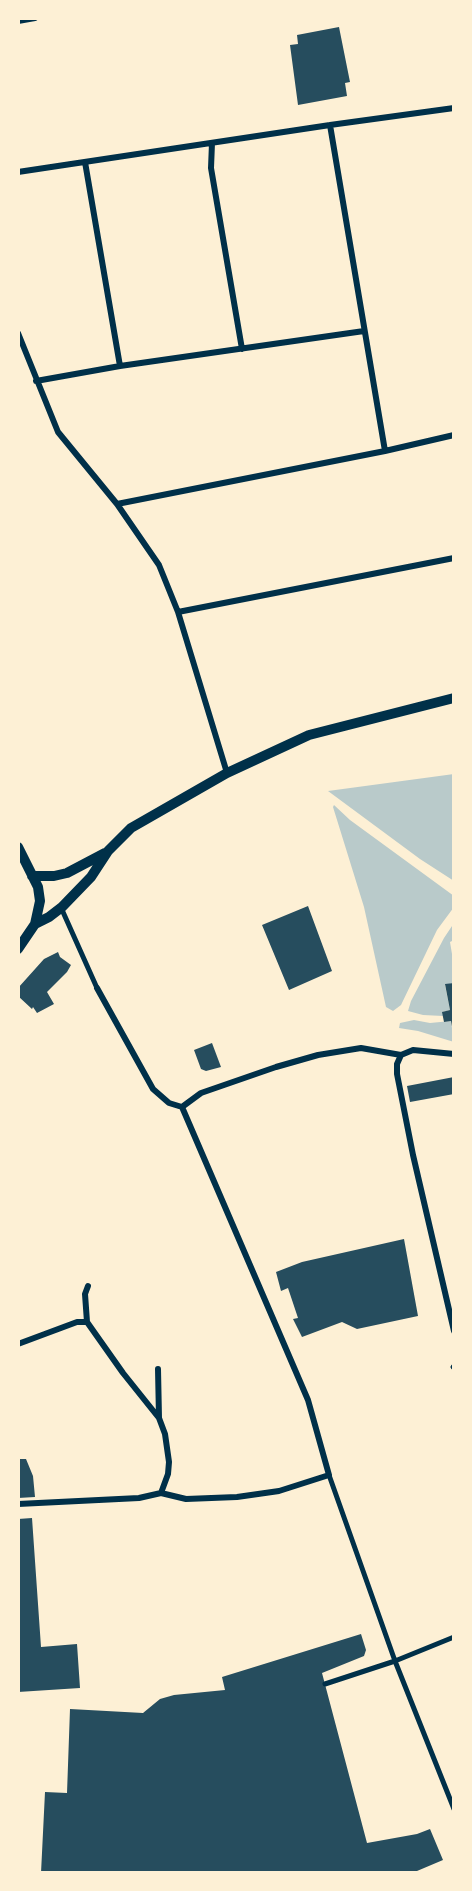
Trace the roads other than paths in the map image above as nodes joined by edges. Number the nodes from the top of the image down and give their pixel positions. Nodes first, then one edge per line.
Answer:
1 (35, 18) edge
2 (18, 21) edge
3 (454, 108) edge
4 (330, 124) junction
5 (212, 143) junction
6 (86, 162) junction
7 (18, 172) edge
8 (364, 331) junction
9 (18, 333) edge
10 (242, 349) junction
11 (120, 366) junction
12 (36, 381) junction
13 (454, 435) edge
14 (385, 451) junction
15 (117, 504) junction
16 (454, 558) edge
17 (178, 612) junction
18 (454, 698) edge
19 (227, 773) junction
20 (18, 847) edge
21 (108, 851) junction
22 (32, 876) junction
23 (63, 912) dead end
24 (35, 924) junction
25 (18, 949) edge
26 (97, 988) joint
27 (454, 1054) edge
28 (401, 1055) junction
29 (182, 1107) junction
30 (88, 1286) dead end
31 (87, 1322) junction
32 (454, 1331) edge
33 (18, 1344) edge
34 (158, 1369) dead end
35 (159, 1418) junction
36 (329, 1475) junction
37 (161, 1493) junction
38 (18, 1504) edge
39 (454, 1637) edge
40 (394, 1660) junction
41 (325, 1684) dead end
42 (454, 1809) edge

1 - 2 street
3 - 4 street
4 - 5 street
4 - 8 street
5 - 6 street
5 - 10 street
6 - 7 street
6 - 11 street
8 - 10 street
8 - 14 street
9 - 12 street
10 - 11 street
11 - 12 street
12 - 15 street
13 - 14 street
14 - 15 street
15 - 17 street
16 - 17 street
17 - 19 street
18 - 19 main road
19 - 21 main road
20 - 22 main road
21 - 22 main road
21 - 24 main road
22 - 24 main road
23 - 26 street
24 - 25 main road
26 - 29 street
27 - 28 street
28 - 29 street
28 - 32 street
29 - 36 street
30 - 31 street
31 - 33 street
31 - 35 street
34 - 35 street
35 - 37 street
36 - 37 street
36 - 40 street
37 - 38 street
39 - 40 street
40 - 41 street
40 - 42 street

